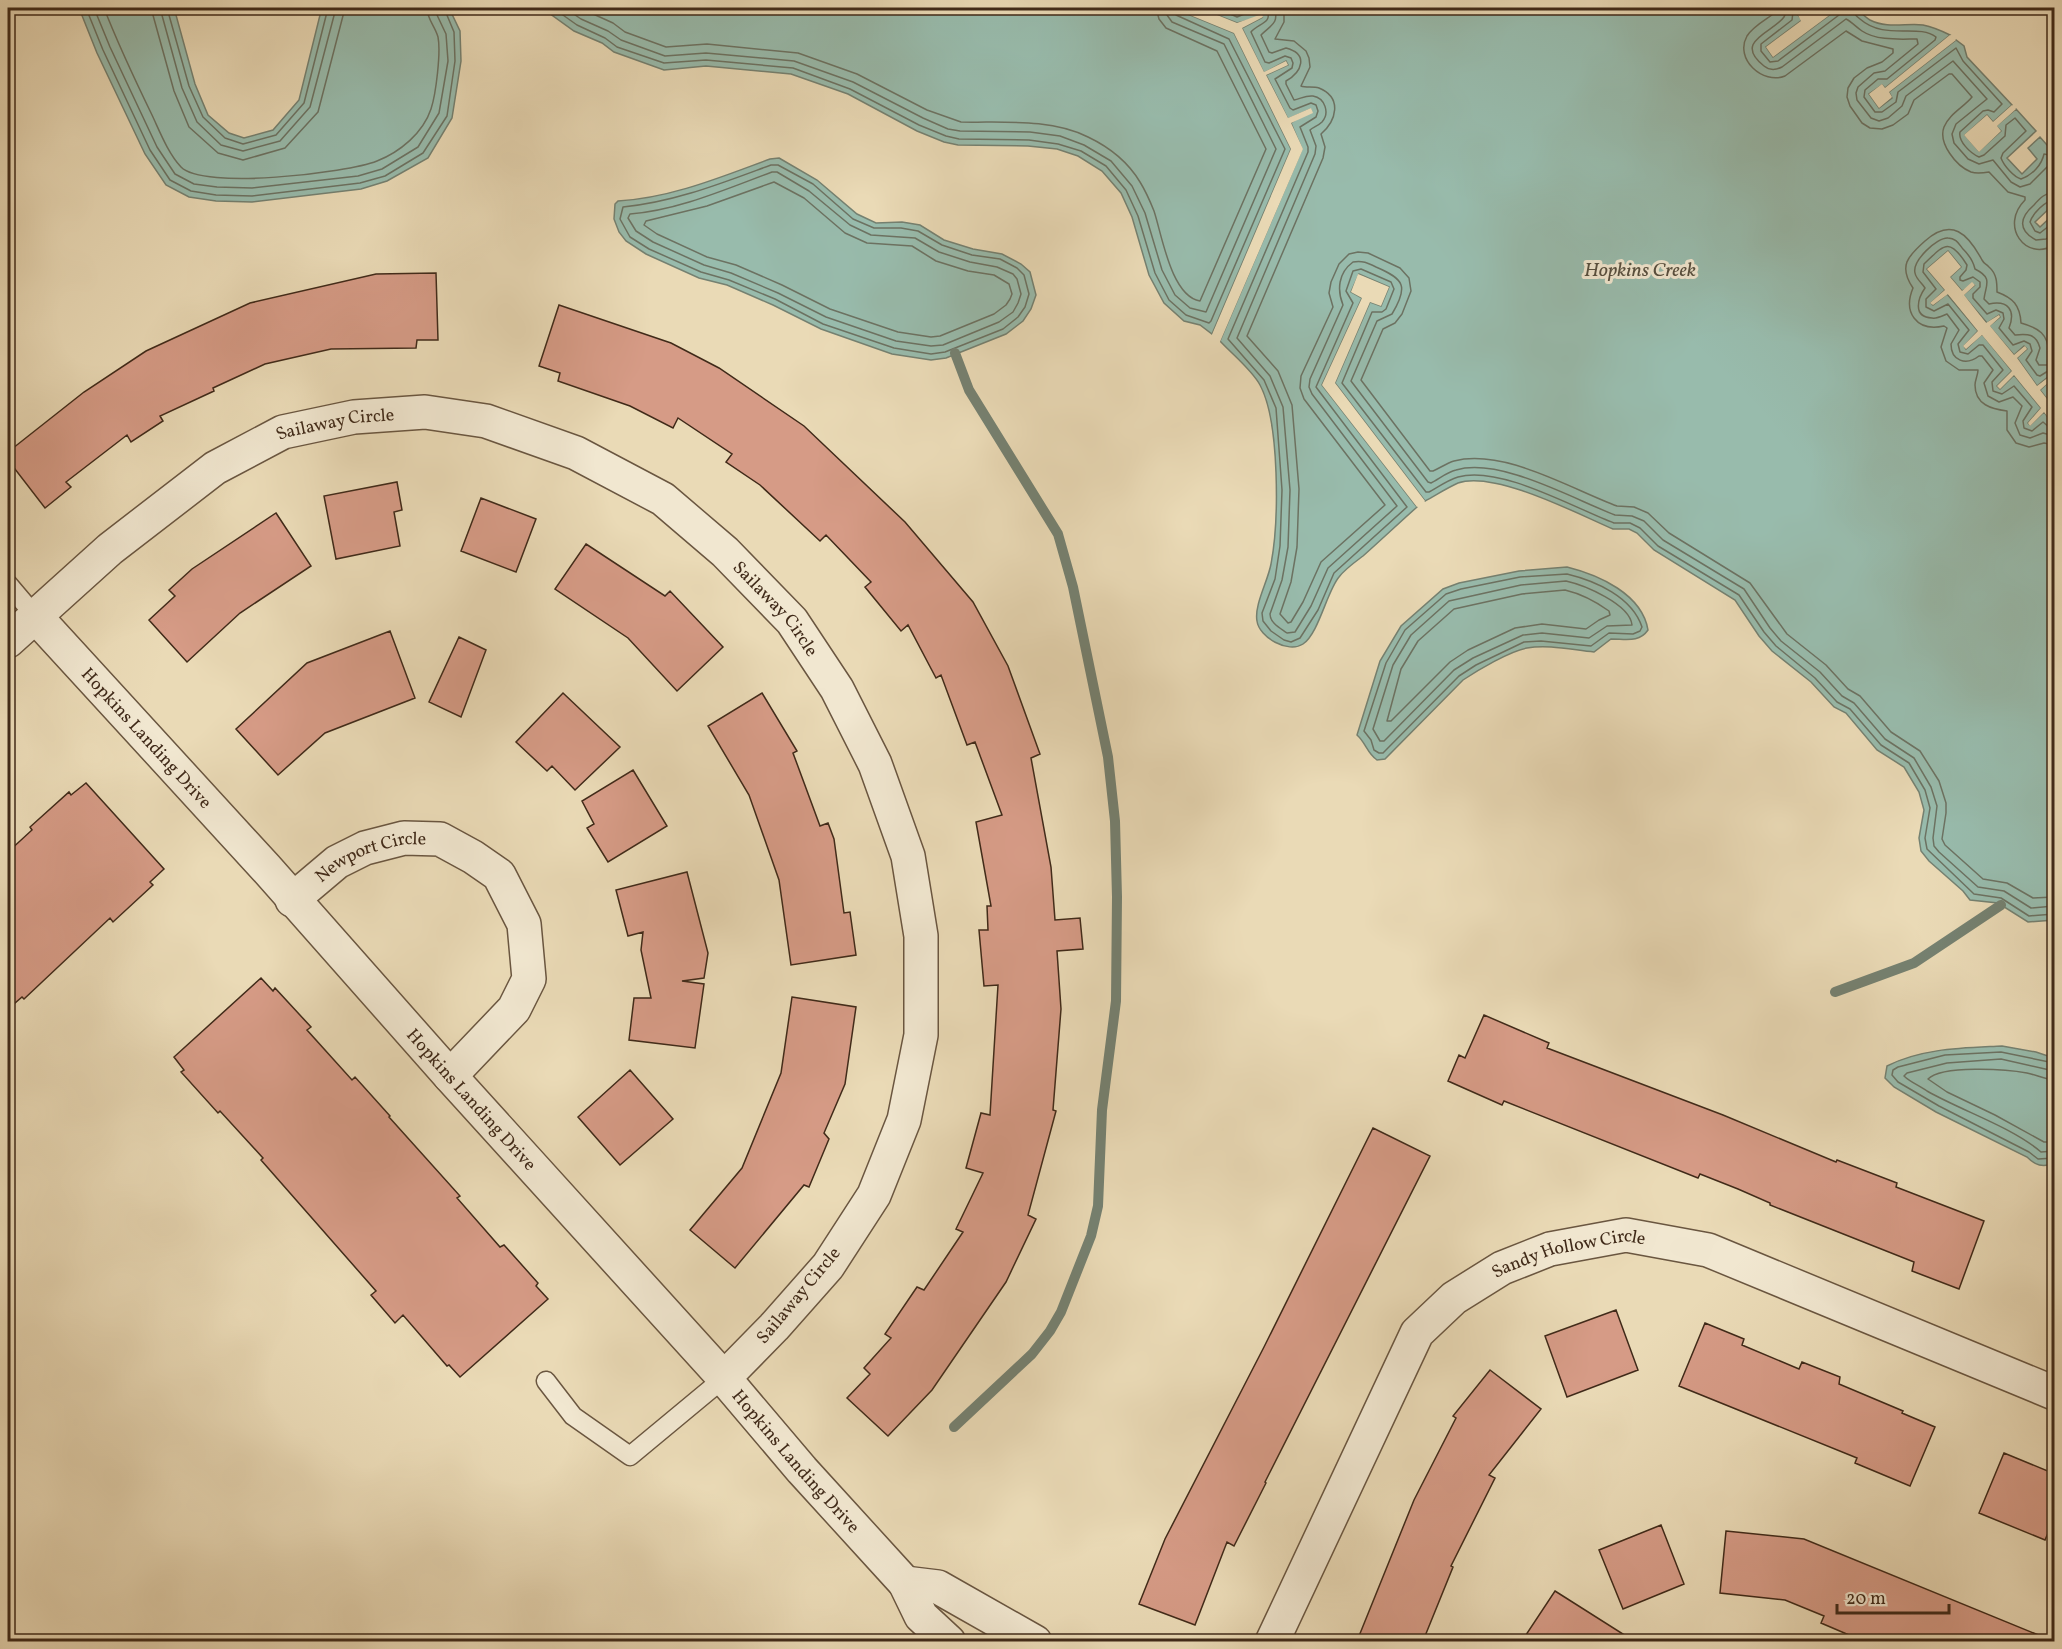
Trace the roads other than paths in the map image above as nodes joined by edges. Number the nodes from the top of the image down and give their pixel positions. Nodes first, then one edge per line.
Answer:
1 (8, 584) edge
2 (36, 617) junction
3 (8, 641) edge
4 (292, 900) junction
5 (450, 1076) junction
6 (724, 1378) junction
7 (546, 1381) dead end
8 (2055, 1393) edge
9 (905, 1583) junction
10 (949, 1641) edge
11 (1035, 1641) edge
12 (1272, 1641) edge

1 - 2 lane
2 - 3 street, Sailaway Circle
2 - 4 street, Hopkins Landing Drive
2 - 6 street, Sailaway Circle
4 - 5 street, Hopkins Landing Drive
4 - 5 street, Newport Circle
5 - 6 street, Hopkins Landing Drive
6 - 7 lane
6 - 9 street, Hopkins Landing Drive
8 - 12 street, Sandy Hollow Circle
9 - 10 street, Hopkins Landing Drive
9 - 11 street

